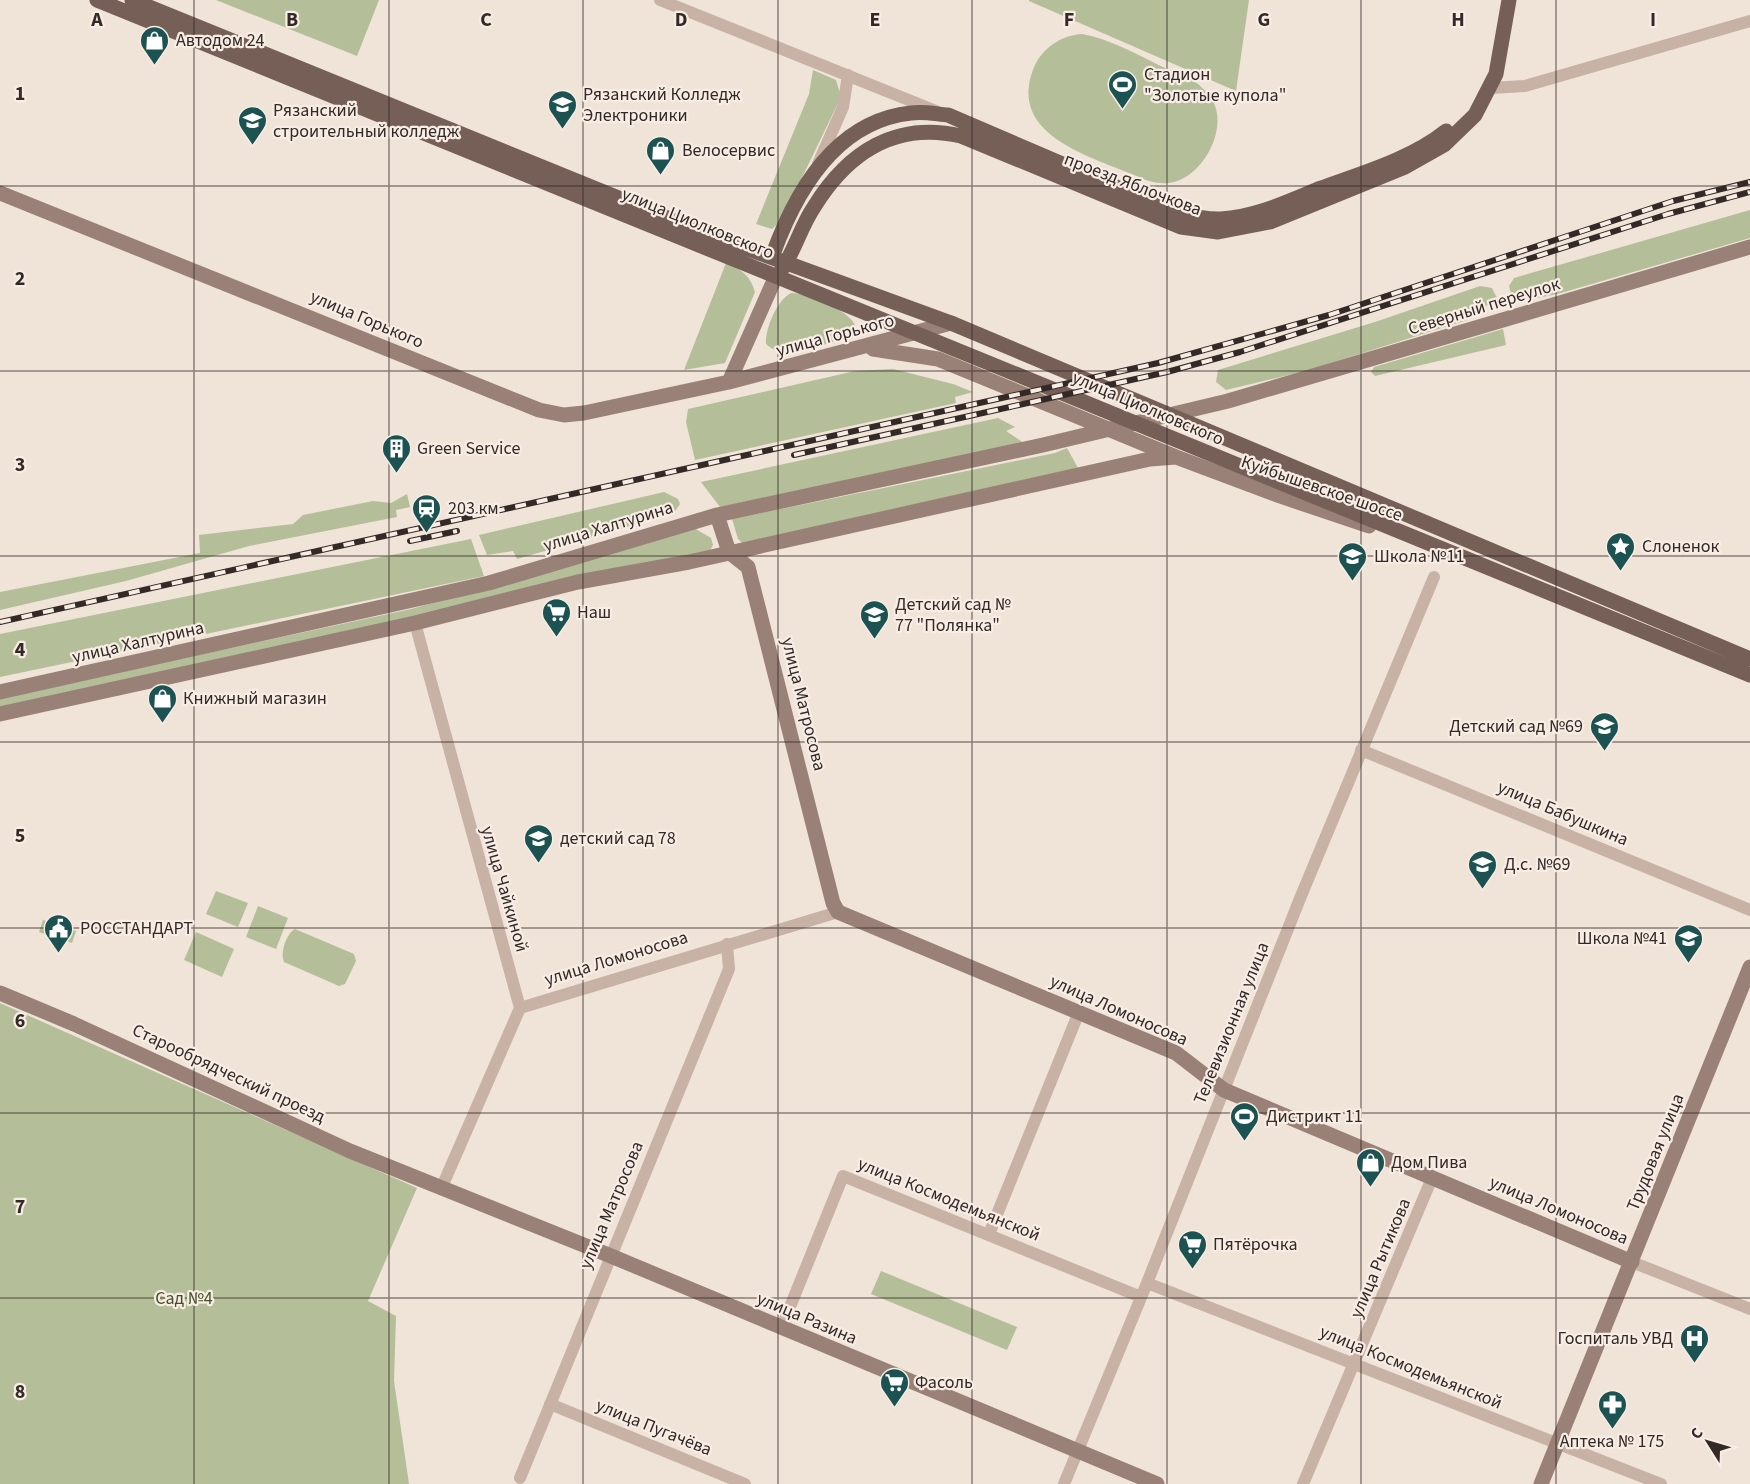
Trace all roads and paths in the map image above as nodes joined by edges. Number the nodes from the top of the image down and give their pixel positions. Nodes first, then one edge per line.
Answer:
1 (97, 0) edge
2 (132, 0) edge
3 (660, 0) edge
4 (1509, 0) edge
5 (1750, 21) edge
6 (848, 75) junction
7 (1490, 88) junction
8 (948, 116) junction
9 (813, 174) junction
10 (0, 194) edge
11 (1750, 247) edge
12 (779, 260) junction
13 (776, 276) junction
14 (951, 323) junction
15 (918, 333) junction
16 (864, 348) junction
17 (729, 382) junction
18 (1228, 401) joint
19 (1176, 457) junction
20 (1291, 468) joint
21 (1283, 486) joint
22 (717, 515) junction
23 (1429, 546) junction
24 (729, 552) junction
25 (1434, 577) dead end
26 (415, 623) junction
27 (1750, 659) edge
28 (1750, 675) edge
29 (0, 692) edge
30 (0, 714) edge
31 (1361, 750) junction
32 (1750, 910) edge
33 (838, 912) junction
34 (727, 944) junction
35 (1750, 967) edge
36 (0, 993) edge
37 (520, 1008) junction
38 (1079, 1012) junction
39 (1224, 1090) junction
40 (1432, 1178) junction
41 (441, 1190) junction
42 (989, 1234) junction
43 (611, 1256) junction
44 (1632, 1262) junction
45 (1148, 1283) junction
46 (1141, 1297) junction
47 (1750, 1310) edge
48 (781, 1329) junction
49 (1354, 1365) junction
50 (550, 1404) junction
51 (1557, 1443) junction
52 (1077, 1451) junction
53 (520, 1478) dead end
54 (745, 1484) edge
55 (1064, 1484) edge
56 (1157, 1484) edge
57 (1303, 1484) edge
58 (1541, 1484) edge
59 (1661, 1484) edge

1 - 13 main road, улица Циолковского
2 - 12 main road, улица Циолковского
3 - 6 street, проезд Яблочкова
4 - 7 main road, проезд Яблочкова
5 - 7 street
6 - 8 street, проезд Яблочкова
6 - 9 street, проезд Яблочкова
7 - 8 main road, проезд Яблочкова
7 - 12 main road, проезд Яблочкова
8 - 9 main road, проезд Яблочкова
9 - 12 main road, проезд Яблочкова
10 - 17 street, улица Горького
11 - 18 street, Северный переулок
12 - 13 main road
12 - 14 main road, улица Циолковского
13 - 15 main road, улица Циолковского
13 - 17 street, улица Горького
14 - 15 street, улица Горького
14 - 20 main road, улица Циолковского
15 - 16 street, улица Горького
15 - 21 main road, улица Циолковского
16 - 17 street, улица Горького
16 - 19 street, Куйбышевское шоссе
18 - 22 street, улица Халтурина
19 - 23 street, Куйбышевское шоссе
19 - 24 street
20 - 27 main road, Куйбышевское шоссе
21 - 23 main road, Куйбышевское шоссе
22 - 24 street, улица Матросова
22 - 29 street, улица Халтурина
23 - 28 main road, Куйбышевское шоссе
24 - 26 street
24 - 33 street, улица Матросова
25 - 31 street, Телевизионная улица
26 - 30 street
26 - 37 street, улица Чайкиной
31 - 32 street, улица Бабушкина
31 - 39 street, Телевизионная улица
33 - 34 street, улица Ломоносова
33 - 38 street, улица Ломоносова
34 - 37 street, улица Ломоносова
34 - 43 street, улица Матросова
35 - 44 street, Трудовая улица
36 - 41 street, Старообрядческий проезд
37 - 41 street
38 - 39 street, улица Ломоносова
38 - 42 street
39 - 40 street, улица Ломоносова
39 - 45 street, Телевизионная улица
40 - 44 street, улица Ломоносова
40 - 49 street, улица Рытикова
41 - 43 street, улица Разина
42 - 46 street, улица Космодемьянской
42 - 48 street, улица Космодемьянской
43 - 48 street, улица Разина
43 - 50 street, улица Матросова
44 - 47 street, улица Ломоносова
44 - 51 street, Трудовая улица
45 - 46 street, Телевизионная улица
45 - 49 street, улица Космодемьянской
46 - 52 street, Телевизионная улица
48 - 52 street, улица Разина
49 - 51 street, улица Космодемьянской
49 - 57 street, улица Рытикова
50 - 53 street, улица Матросова
50 - 54 street, улица Пугачёва
51 - 58 street, Трудовая улица
51 - 59 street, улица Космодемьянской
52 - 55 street, Телевизионная улица
52 - 56 street, улица Разина

